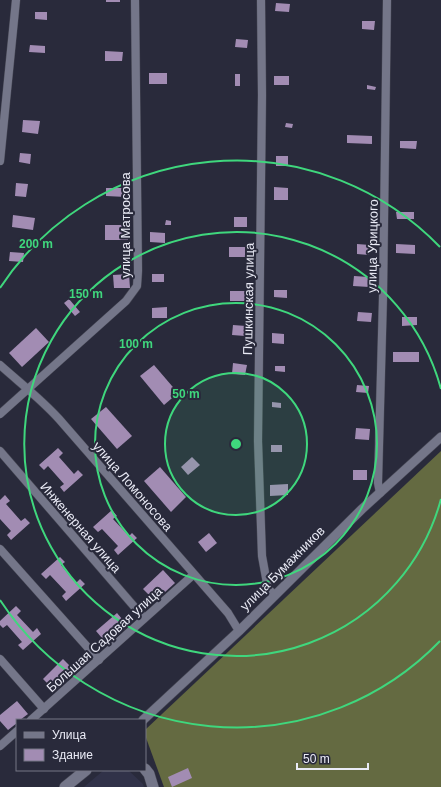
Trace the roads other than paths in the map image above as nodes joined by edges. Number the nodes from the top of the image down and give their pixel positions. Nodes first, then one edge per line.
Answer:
1 (16, 0) edge
2 (135, 0) edge
3 (261, 0) edge
4 (387, 0) edge
5 (0, 161) edge
6 (0, 366) edge
7 (27, 389) junction
8 (0, 414) edge
9 (441, 437) edge
10 (0, 451) edge
11 (380, 493) junction
12 (0, 549) edge
13 (193, 575) junction
14 (274, 595) junction
15 (144, 618) junction
16 (239, 630) junction
17 (0, 659) edge
18 (99, 660) junction
19 (44, 709) junction
20 (32, 719) edge
21 (144, 719) edge
22 (16, 732) edge
23 (0, 746) edge
24 (85, 771) edge
25 (146, 771) edge
26 (65, 787) edge
27 (153, 787) edge

1 - 5 street
2 - 7 street, улица Матросова
3 - 14 street, Пушкинская улица
4 - 11 street, улица Урицкого
6 - 7 street, улица Ломоносова
7 - 8 street, улица Матросова
7 - 13 street, улица Ломоносова
9 - 11 street, улица Бумажников
10 - 15 street, Инженерная улица
11 - 14 street, улица Бумажников
12 - 18 street
13 - 15 street, Большая Садовая улица
13 - 16 street, улица Ломоносова
14 - 16 street, улица Бумажников
15 - 18 street, Большая Садовая улица
16 - 21 street, улица Бумажников
17 - 19 street
18 - 19 street, Большая Садовая улица
19 - 20 street, Большая Садовая улица
22 - 23 street
24 - 26 main road
25 - 27 main road

